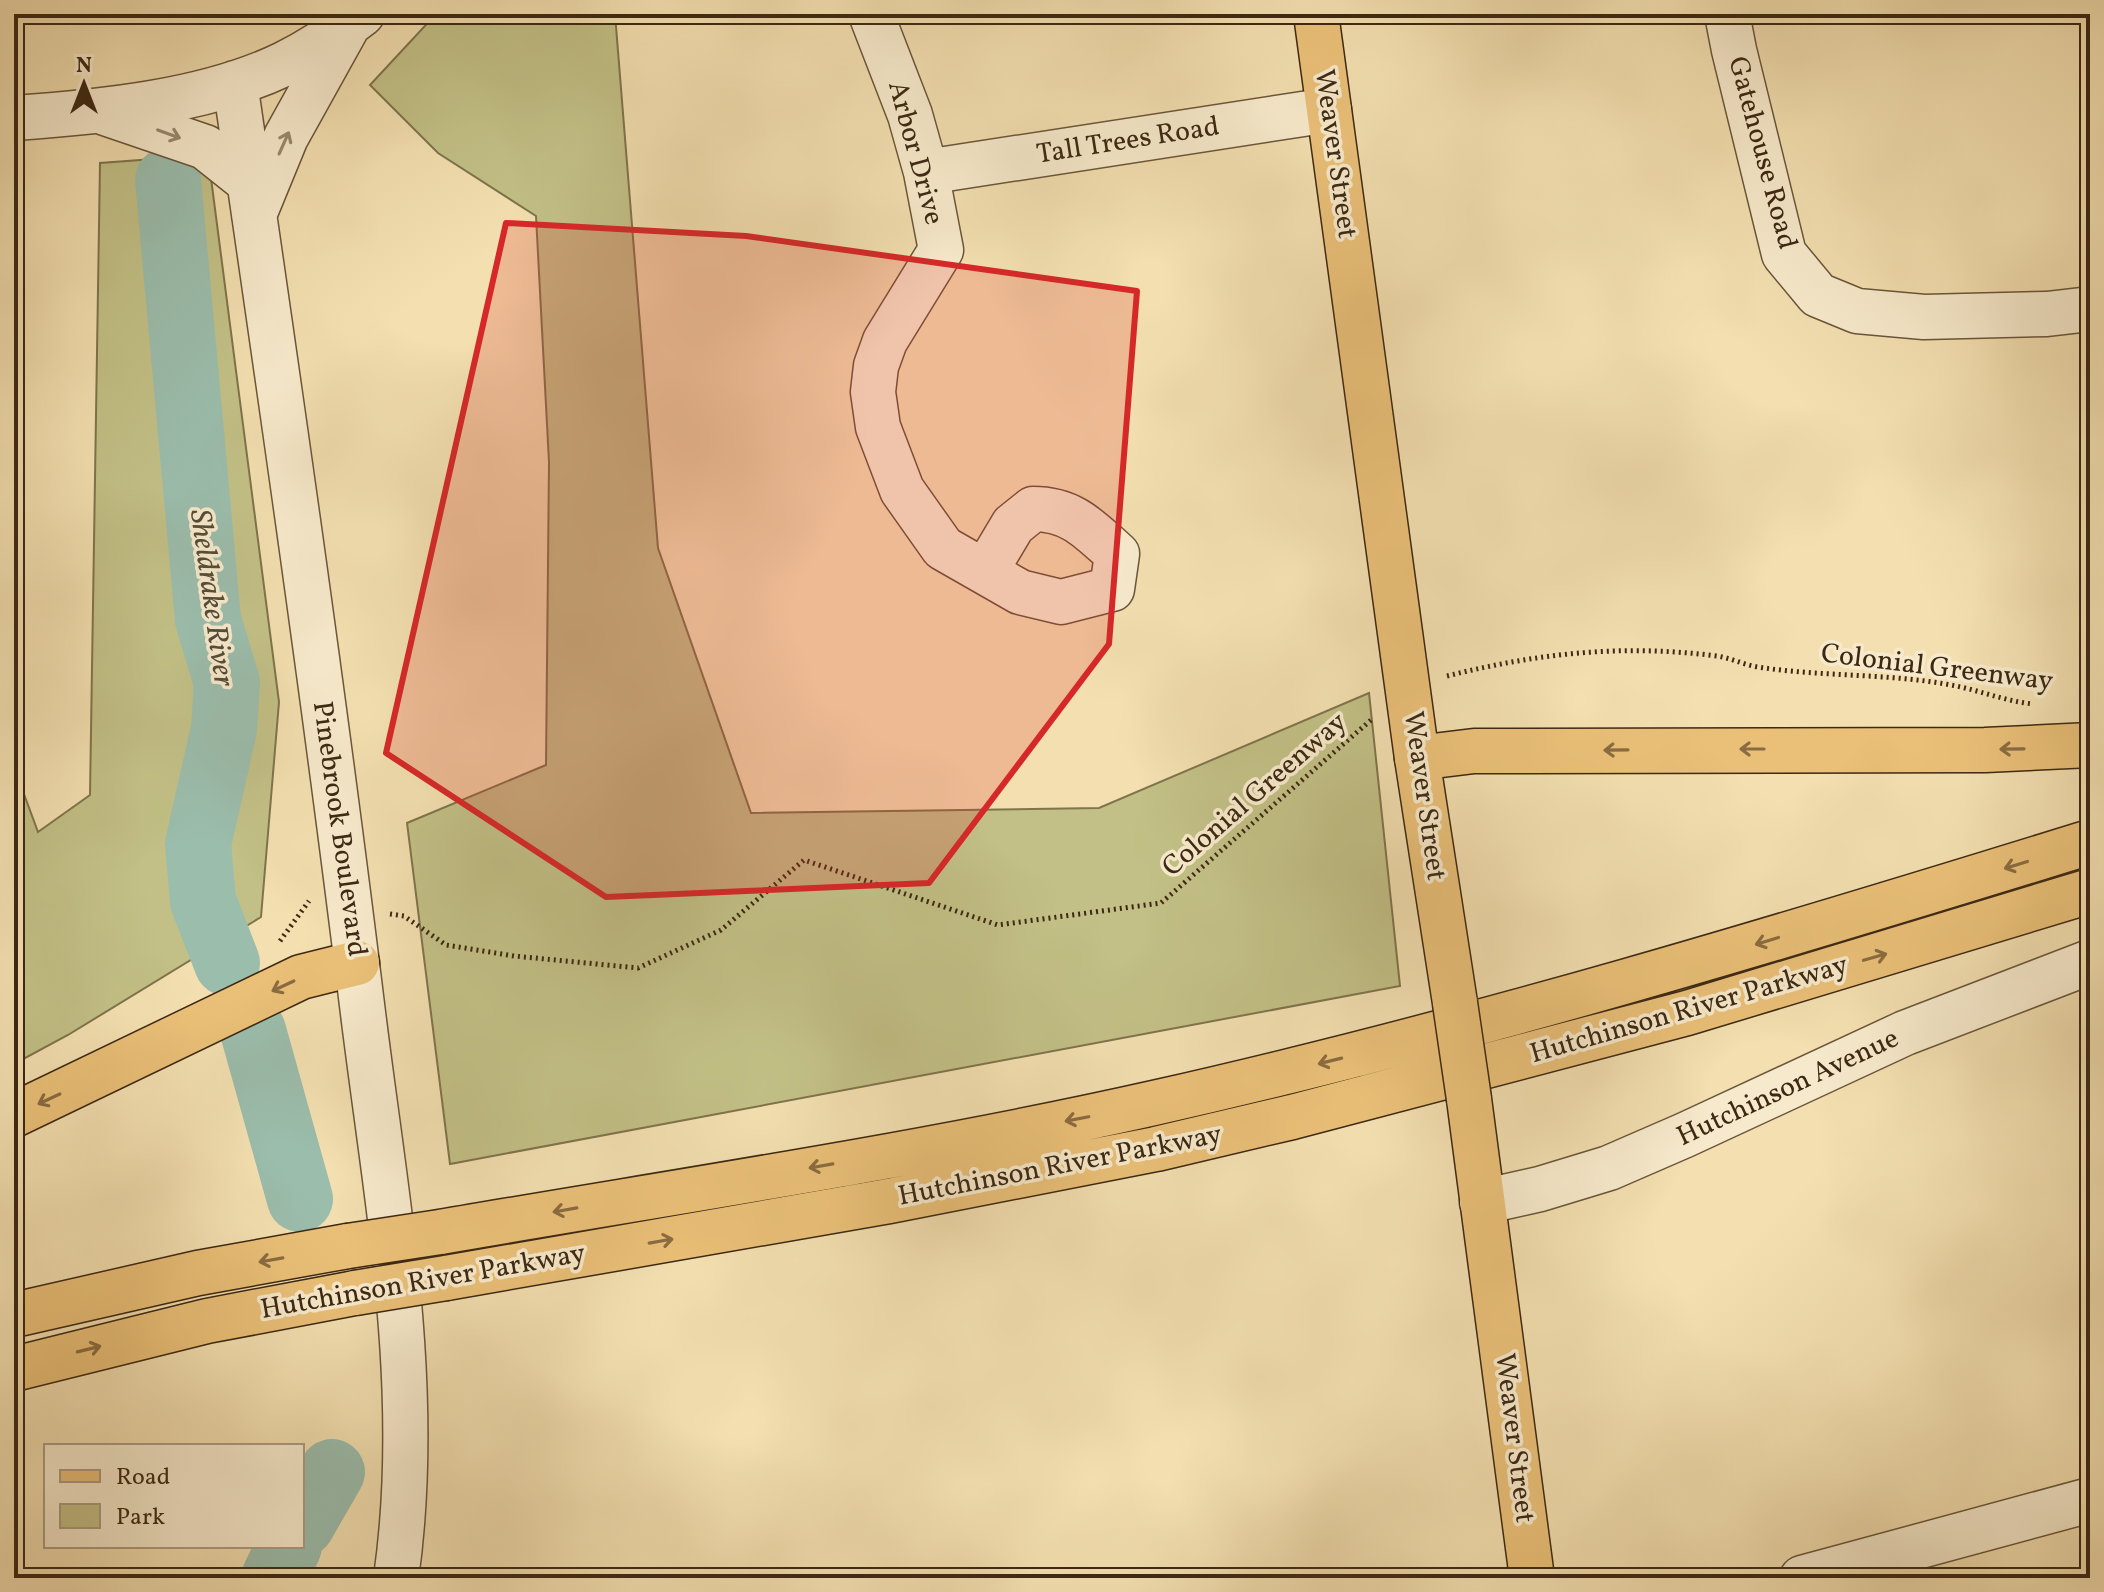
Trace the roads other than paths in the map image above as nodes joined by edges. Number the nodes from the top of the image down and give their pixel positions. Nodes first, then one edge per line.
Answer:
1 (871, 14) edge
2 (1316, 14) edge
3 (1727, 14) edge
4 (356, 19) edge
5 (235, 83) junction
6 (95, 110) junction
7 (1329, 110) junction
8 (14, 118) edge
9 (926, 172) junction
10 (252, 199) junction
11 (2090, 309) edge
12 (985, 572) dead end
13 (2090, 745) edge
14 (1417, 758) junction
15 (2090, 842) edge
16 (2090, 891) edge
17 (2090, 962) edge
18 (357, 963) junction
19 (14, 1115) edge
20 (1482, 1202) junction
21 (14, 1315) edge
22 (14, 1369) edge
23 (2090, 1500) edge
24 (396, 1578) edge
25 (1532, 1578) edge
26 (1802, 1578) edge

1 - 9 street, Arbor Drive
2 - 7 main road, Weaver Street
3 - 11 street, Gatehouse Road
4 - 5 street
10 -> 4 street
5 - 6 street
5 - 10 street, Pinebrook Boulevard
6 - 8 street
6 -> 10 street
7 - 9 street, Tall Trees Road
7 - 14 main road, Weaver Street
9 - 12 street, Arbor Drive
10 - 18 street, Pinebrook Boulevard
13 -> 14 main road
14 - 20 main road, Weaver Street, bridge
15 -> 21 main road, Hutchinson River Parkway, bridge
22 -> 16 main road, Hutchinson River Parkway, bridge
17 - 20 street, Hutchinson Avenue
18 -> 19 main road
18 - 24 street, Pinebrook Boulevard
20 - 25 main road, Weaver Street
23 - 26 street

